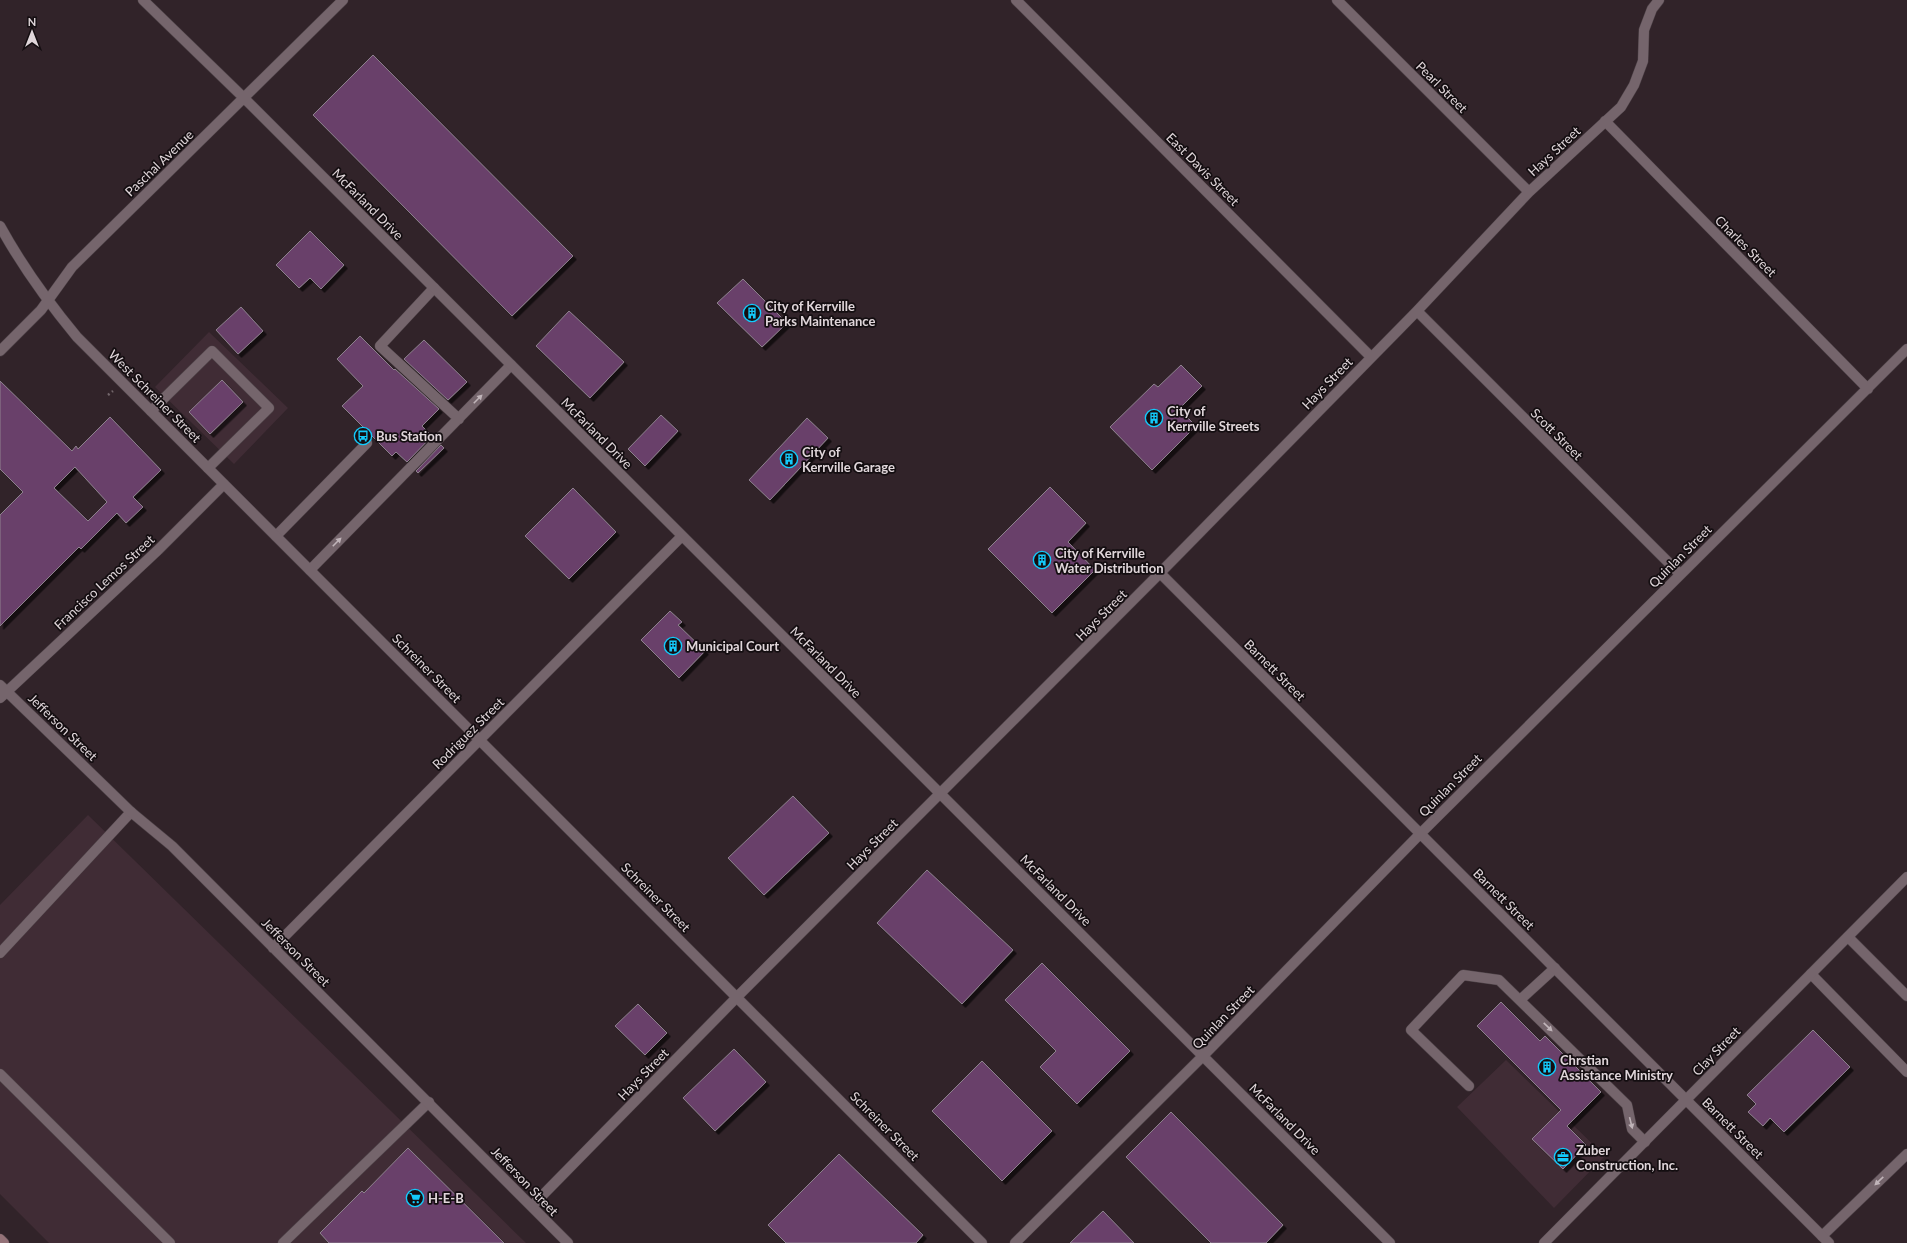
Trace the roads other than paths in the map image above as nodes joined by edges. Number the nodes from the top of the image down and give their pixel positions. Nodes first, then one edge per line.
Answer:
1 (143, 0) edge
2 (343, 0) edge
3 (1016, 0) edge
4 (1337, 0) edge
5 (1659, 0) edge
6 (244, 98) junction
7 (1605, 122) junction
8 (1529, 192) junction
9 (0, 226) edge
10 (434, 288) junction
11 (47, 301) junction
12 (1417, 311) junction
13 (1907, 349) edge
14 (0, 351) edge
15 (1371, 357) junction
16 (511, 365) junction
17 (1868, 389) junction
18 (151, 411) junction
19 (459, 419) junction
20 (366, 443) dead end
21 (208, 468) junction
22 (224, 484) junction
23 (276, 536) junction
24 (682, 536) junction
25 (310, 570) junction
26 (1160, 574) junction
27 (1680, 574) junction
28 (2, 691) edge
29 (480, 739) junction
30 (941, 794) junction
31 (132, 812) junction
32 (1420, 834) junction
33 (1906, 881) edge
34 (1848, 937) junction
35 (273, 948) junction
36 (0, 953) edge
37 (1555, 968) junction
38 (1811, 974) junction
39 (737, 996) junction
40 (1907, 996) edge
41 (1520, 1000) junction
42 (1203, 1056) junction
43 (1907, 1072) edge
44 (0, 1074) edge
45 (1469, 1086) dead end
46 (1687, 1101) junction
47 (430, 1102) junction
48 (1645, 1142) junction
49 (1907, 1154) edge
50 (532, 1206) junction
51 (0, 1239) edge
52 (1825, 1240) edge
53 (4, 1243) edge
54 (170, 1243) edge
55 (283, 1243) edge
56 (568, 1243) edge
57 (982, 1243) edge
58 (1015, 1243) edge
59 (1390, 1243) edge
60 (1544, 1243) edge

1 - 6 street, McFarland Drive
2 - 6 street, Paschal Avenue
3 - 15 street, East Davis Street
4 - 8 street, Pearl Street
5 - 7 street, Hays Street
6 - 10 street, McFarland Drive
6 - 11 street, Paschal Avenue
7 - 8 street, Hays Street
7 - 17 street, Charles Street
8 - 12 street, Hays Street
9 - 11 street, West Schreiner Street
10 - 16 street, McFarland Drive
10 - 19 street
11 - 14 street, Paschal Avenue
11 - 18 street, West Schreiner Street
12 - 15 street, Hays Street
12 - 27 street, Scott Street
13 - 17 street, Quinlan Street
15 - 26 street, Hays Street
19 -> 16 street
16 - 24 street, McFarland Drive
17 - 27 street, Quinlan Street
18 - 21 street, West Schreiner Street
18 - 21 street
25 -> 19 street
20 - 23 street
21 - 22 street, West Schreiner Street
22 - 23 street, West Schreiner Street
22 - 28 street, Francisco Lemos Street
23 - 25 street, West Schreiner Street
24 - 29 street, Rodriguez Street
24 - 30 street, McFarland Drive
25 - 29 street, Schreiner Street
26 - 30 street, Hays Street
26 - 32 street, Barnett Street
27 - 32 street, Quinlan Street
28 - 31 street, Jefferson Street
29 - 35 street, Rodriguez Street
29 - 39 street, Schreiner Street
30 - 39 street, Hays Street
30 - 42 street, McFarland Drive
31 - 35 street, Jefferson Street
31 - 36 street
32 - 37 street, Barnett Street
32 - 42 street, Quinlan Street
33 - 34 street, Clay Street
34 - 38 street, Clay Street
34 - 40 street
35 - 47 street, Jefferson Street
37 - 41 street
37 - 46 street, Barnett Street
38 - 43 street
38 - 46 street, Clay Street
39 - 50 street, Hays Street
39 - 57 street, Schreiner Street
41 - 45 street
41 -> 48 street
42 - 58 street, Quinlan Street
42 - 59 street, McFarland Drive
44 - 54 street
46 - 48 street, Clay Street
46 - 52 street, Barnett Street
47 - 50 street, Jefferson Street
47 - 55 street
48 - 60 street, Clay Street
49 -> 52 street
50 - 56 street, Jefferson Street
51 - 53 main road

